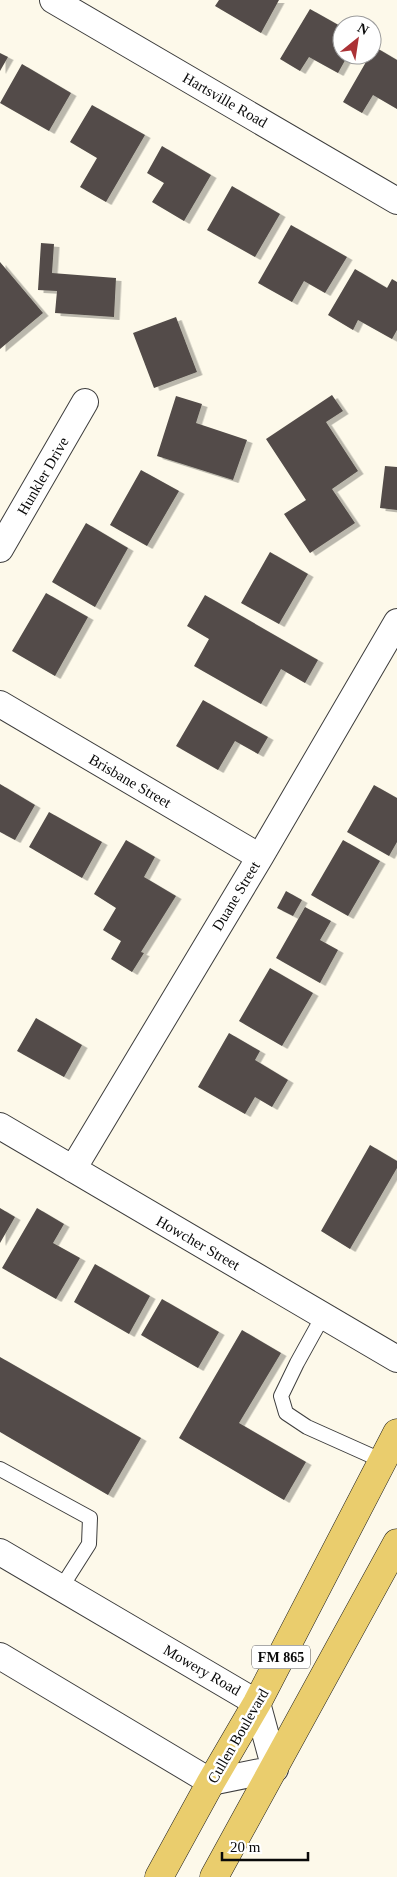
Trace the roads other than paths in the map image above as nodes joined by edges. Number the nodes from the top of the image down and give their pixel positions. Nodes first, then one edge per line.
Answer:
1 (53, 0) edge
2 (397, 201) edge
3 (85, 402) dead end
4 (0, 549) edge
5 (397, 622) edge
6 (0, 704) edge
7 (260, 857) junction
8 (0, 1126) edge
9 (73, 1169) junction
10 (323, 1316) junction
11 (397, 1359) edge
12 (397, 1433) edge
13 (383, 1461) junction
14 (0, 1469) edge
15 (397, 1544) edge
16 (0, 1552) edge
17 (60, 1588) junction
18 (0, 1656) edge
19 (257, 1703) junction
20 (275, 1769) junction
21 (211, 1782) junction
22 (160, 1877) edge
23 (214, 1877) edge

1 - 2 street, Hartsville Road
3 - 4 street, Hunkler Drive
5 - 7 street, Duane Street
6 - 7 street, Brisbane Street
7 - 9 street, Duane Street
8 - 9 street, Howcher Street
9 - 10 street, Howcher Street
10 - 11 street, Howcher Street
10 - 13 lane
12 - 13 main road, Cullen Boulevard / FM 865
13 - 19 main road, Cullen Boulevard / FM 865
14 - 17 lane
15 - 20 main road, FM 865
16 - 17 street, Mowery Road
17 - 19 street, Mowery Road
18 - 21 street
19 - 20 street, Mowery Road
19 - 21 main road, Cullen Boulevard / FM 865
20 - 21 street
20 - 23 main road, FM 865
21 - 22 main road, Cullen Boulevard / FM 865

